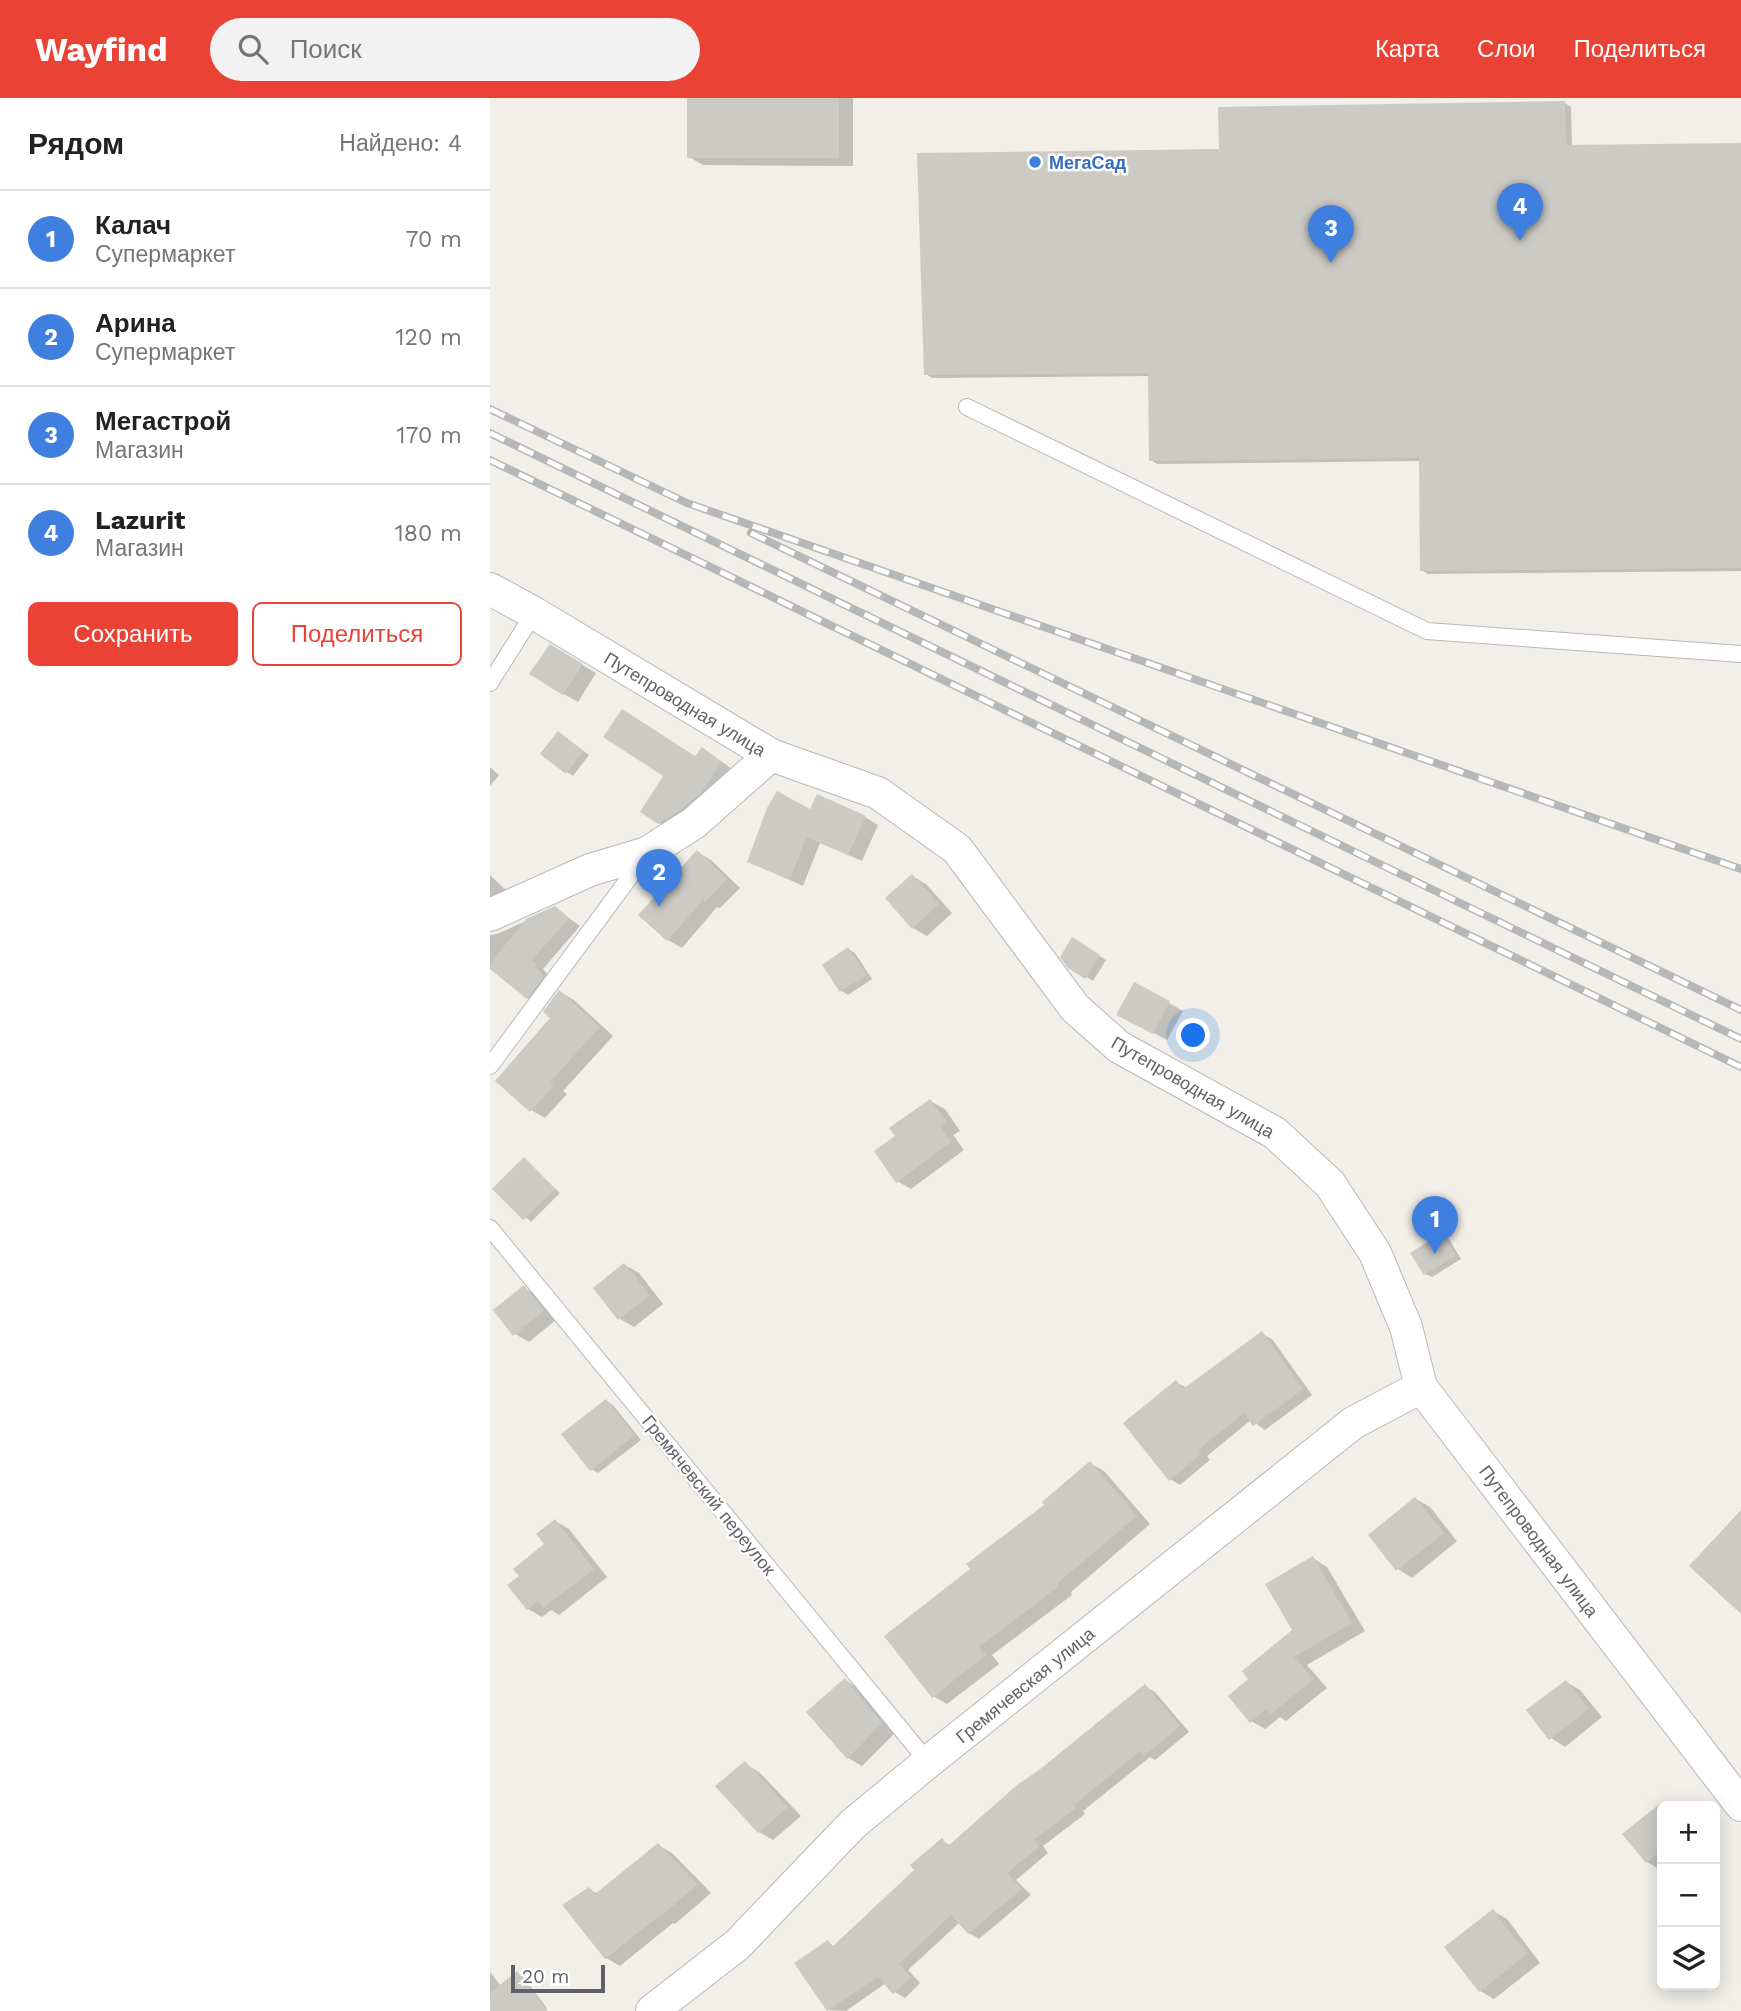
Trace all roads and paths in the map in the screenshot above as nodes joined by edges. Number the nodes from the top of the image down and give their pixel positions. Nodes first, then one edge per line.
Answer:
1 (967, 407) dead end
2 (506, 606) edge
3 (1741, 654) edge
4 (490, 683) edge
5 (771, 755) junction
6 (647, 853) junction
7 (490, 915) edge
8 (490, 1066) edge
9 (490, 1228) edge
10 (1421, 1387) junction
11 (928, 1762) junction
12 (1741, 1805) edge
13 (652, 2011) edge

1 - 3 lane
2 - 4 lane
2 - 5 street, Путепроводная улица
5 - 6 street
5 - 10 street, Путепроводная улица
6 - 7 street
6 - 8 lane
9 - 11 lane, Гремячевский переулок
10 - 11 street, Гремячевская улица
10 - 12 street, Путепроводная улица
11 - 13 street, Гремячевская улица

